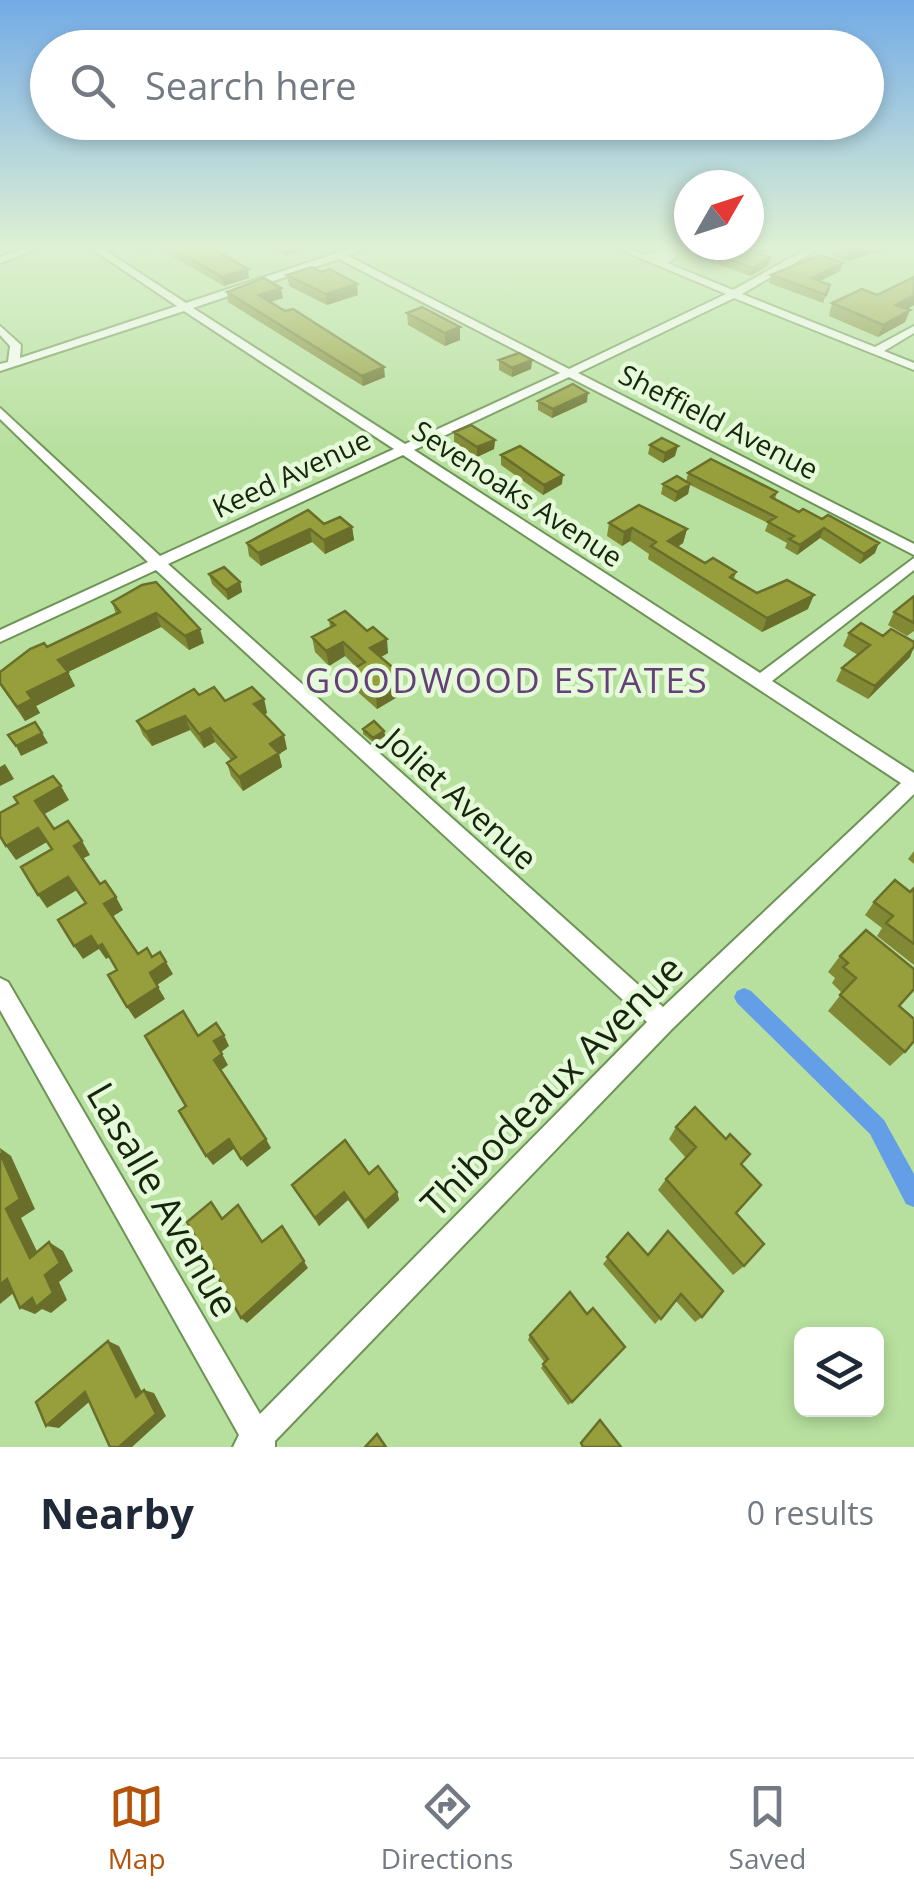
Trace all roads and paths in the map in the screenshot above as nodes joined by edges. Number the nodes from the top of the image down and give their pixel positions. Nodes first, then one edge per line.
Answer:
1 (162, 315) edge
2 (197, 315) edge
3 (457, 315) edge
4 (691, 315) edge
5 (785, 315) edge
6 (914, 329) edge
7 (0, 330) edge
8 (876, 351) junction
9 (6, 366) edge
10 (914, 366) edge
11 (571, 372) junction
12 (0, 412) edge
13 (404, 448) junction
14 (914, 550) edge
15 (158, 562) junction
16 (914, 563) edge
17 (0, 636) edge
18 (761, 681) junction
19 (914, 782) edge
20 (0, 989) edge
21 (663, 1022) junction
22 (256, 1444) edge

1 - 9 street
2 - 13 street, Sevenoaks Avenue
3 - 11 street, Sheffield Avenue
4 - 11 street, Keed Avenue
5 - 8 street
6 - 8 street
7 - 9 street
8 - 10 street
11 - 13 street, Keed Avenue
11 - 14 street, Sheffield Avenue
12 - 15 street, Joliet Avenue
13 - 15 street, Keed Avenue
13 - 18 street, Sevenoaks Avenue
15 - 17 street, Keed Avenue
15 - 21 street, Joliet Avenue
16 - 18 street
18 - 19 street, Sevenoaks Avenue
19 - 21 street, Thibodeaux Avenue
20 - 22 street, Lasalle Avenue
21 - 22 street, Thibodeaux Avenue

